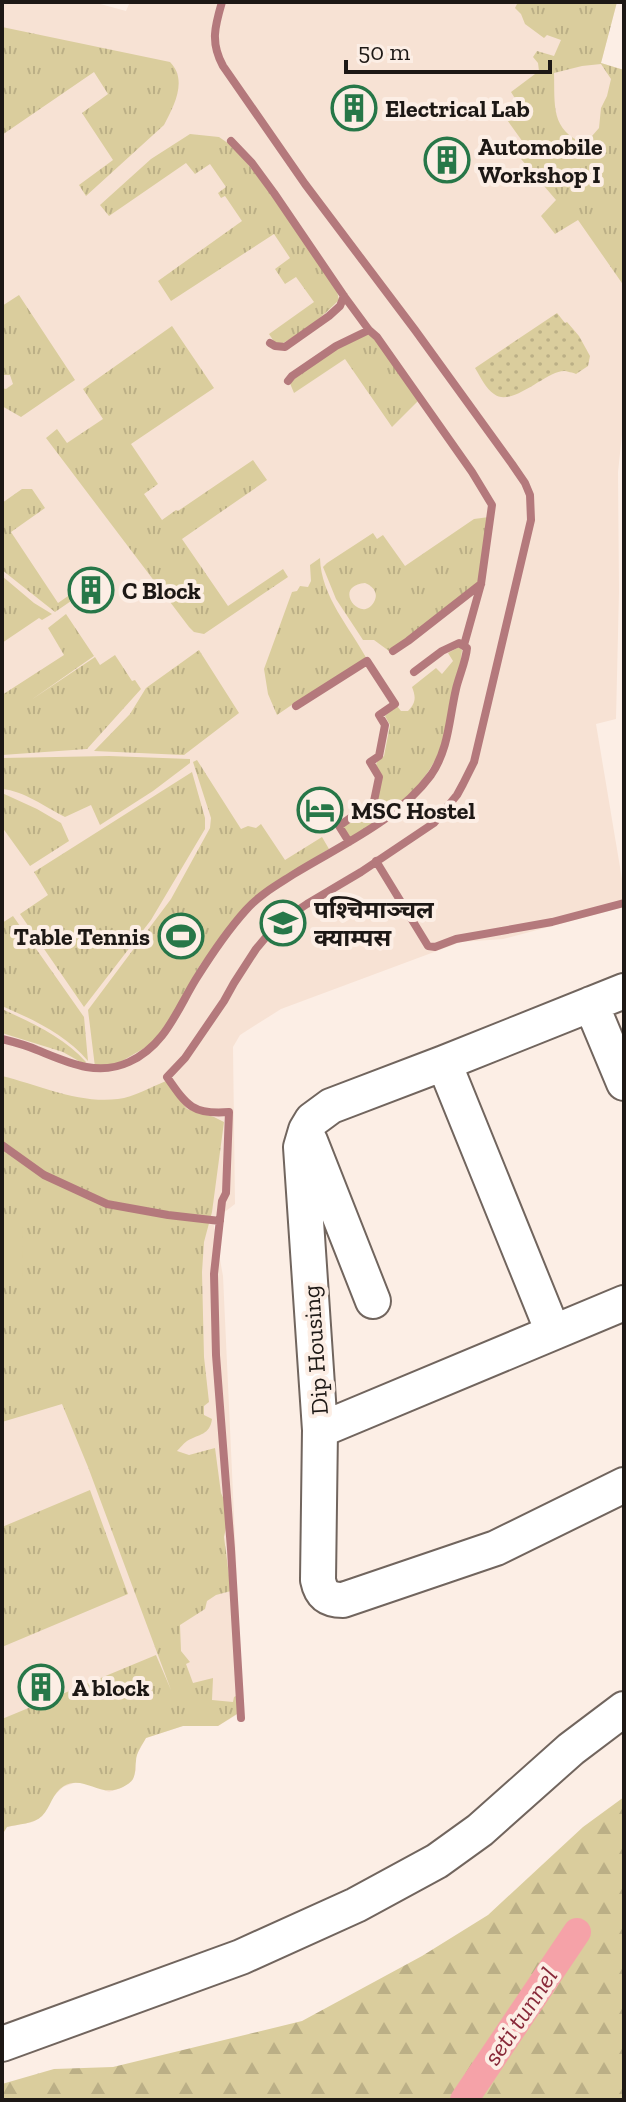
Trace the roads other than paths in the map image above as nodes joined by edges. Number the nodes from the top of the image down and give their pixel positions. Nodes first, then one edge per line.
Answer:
1 (624, 991) edge
2 (591, 1004) junction
3 (444, 1063) junction
4 (624, 1083) edge
5 (306, 1130) junction
6 (373, 1301) dead end
7 (624, 1303) edge
8 (553, 1332) junction
9 (320, 1430) junction
10 (624, 1485) edge
11 (624, 1709) edge
12 (2, 2044) edge

1 - 2 street
2 - 3 street
2 - 4 street
3 - 5 street
3 - 8 street
5 - 6 street
5 - 9 street, Dip Housing
7 - 8 street
8 - 9 street
9 - 10 street, Dip Housing
11 - 12 street

